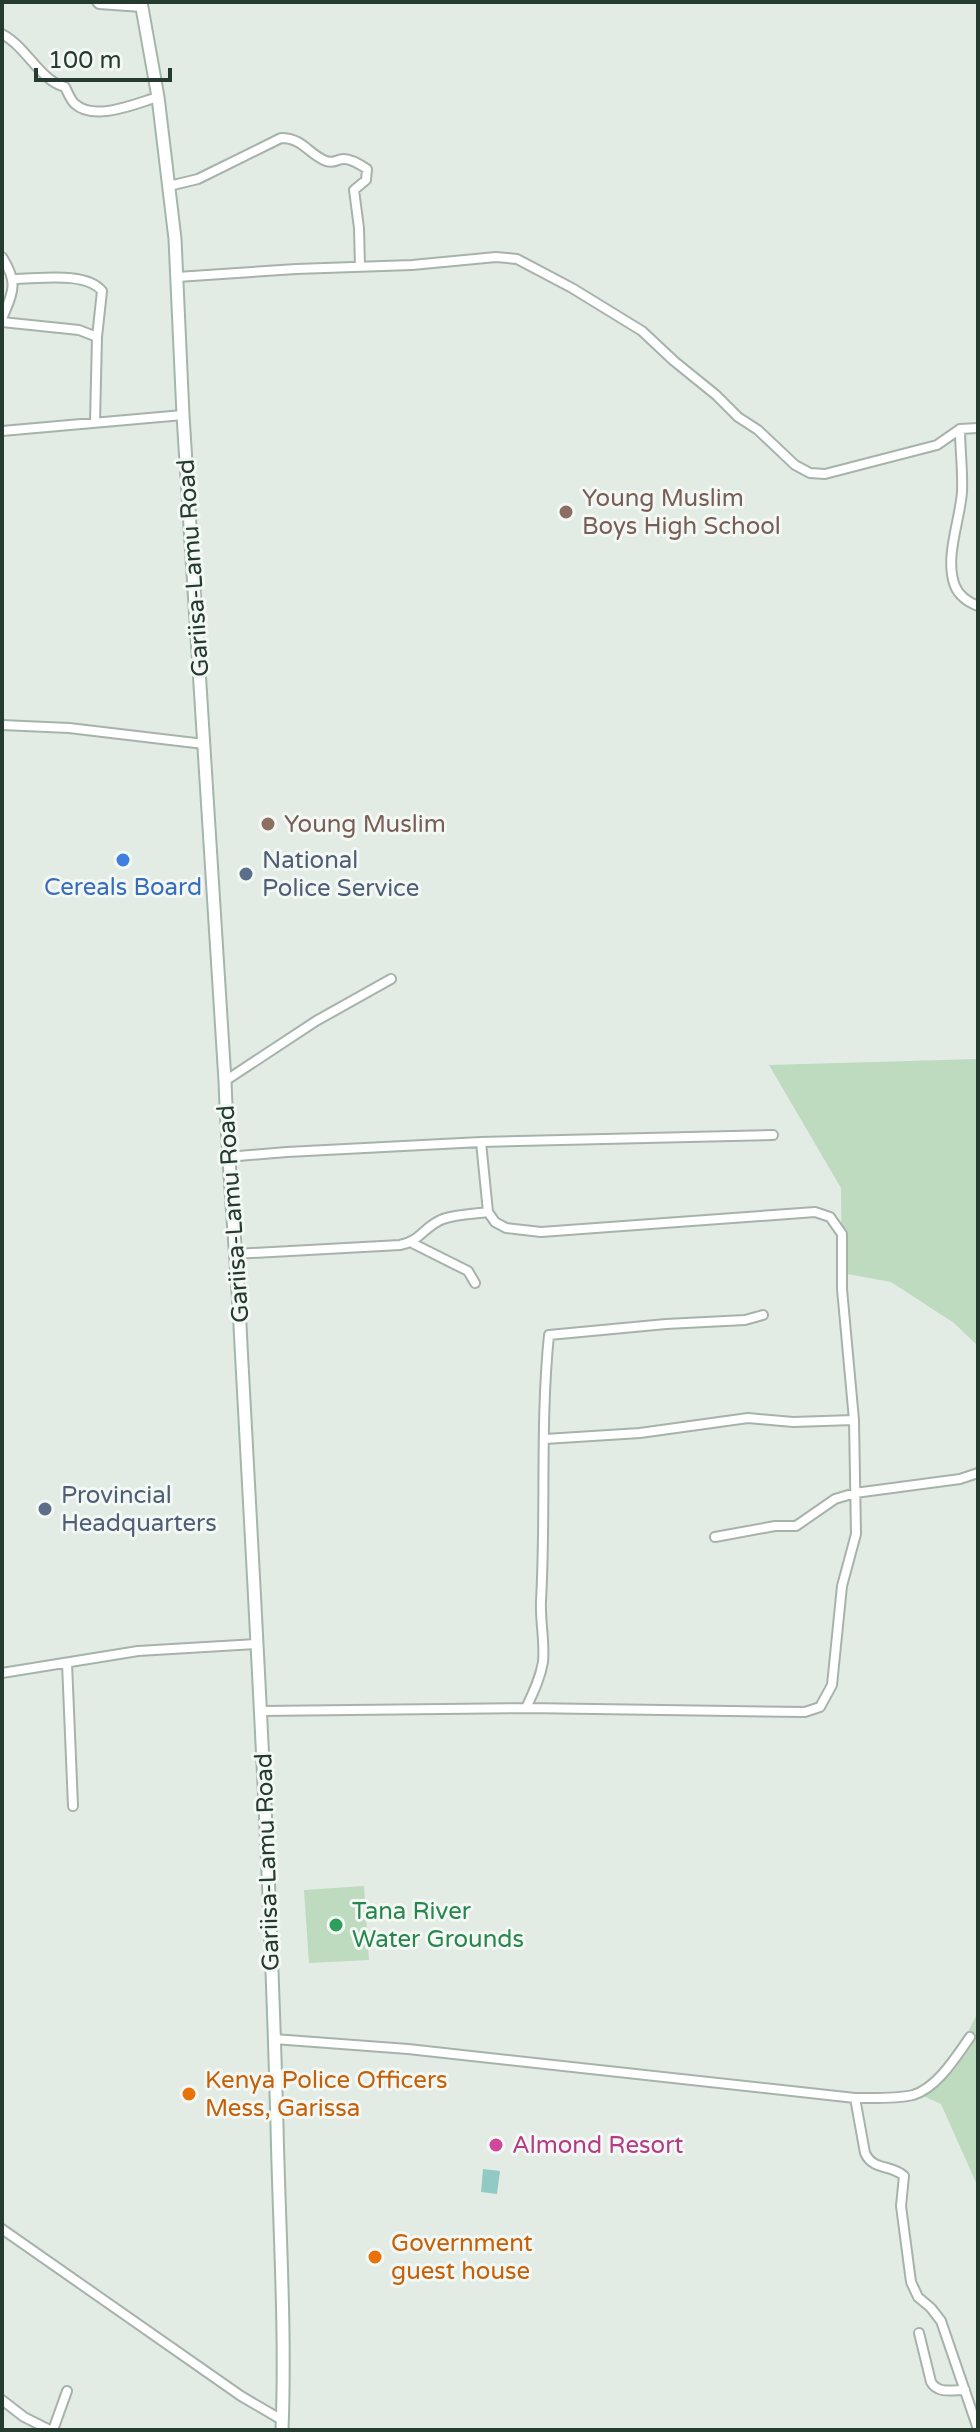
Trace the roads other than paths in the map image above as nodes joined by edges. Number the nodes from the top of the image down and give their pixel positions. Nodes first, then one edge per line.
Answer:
1 (97, 2) edge
2 (142, 4) edge
3 (2, 34) edge
4 (158, 97) junction
5 (169, 186) junction
6 (2, 257) edge
7 (360, 267) junction
8 (177, 277) junction
9 (14, 279) junction
10 (2, 320) edge
11 (97, 337) junction
12 (183, 415) junction
13 (95, 422) junction
14 (978, 428) edge
15 (960, 429) junction
16 (2, 431) edge
17 (978, 606) edge
18 (2, 725) edge
19 (204, 744) junction
20 (391, 979) dead end
21 (225, 1081) junction
22 (773, 1135) dead end
23 (481, 1142) junction
24 (227, 1157) junction
25 (488, 1212) junction
26 (412, 1243) junction
27 (235, 1254) junction
28 (475, 1283) dead end
29 (763, 1315) dead end
30 (854, 1420) junction
31 (545, 1439) junction
32 (978, 1473) edge
33 (855, 1493) junction
34 (715, 1537) dead end
35 (257, 1644) junction
36 (67, 1663) junction
37 (2, 1673) edge
38 (526, 1708) junction
39 (261, 1711) junction
40 (73, 1806) dead end
41 (970, 2037) dead end
42 (274, 2039) junction
43 (855, 2098) junction
44 (2, 2231) edge
45 (919, 2333) dead end
46 (965, 2390) junction
47 (67, 2391) dead end
48 (2, 2400) edge
49 (282, 2425) edge
50 (978, 2429) edge
51 (52, 2430) edge

1 - 2 street
2 - 4 street, Gariisa-Lamu Road
3 - 4 street
4 - 5 street, Gariisa-Lamu Road
5 - 7 street
5 - 8 street, Gariisa-Lamu Road
6 - 9 street
7 - 8 street
7 - 15 street
8 - 12 street, Gariisa-Lamu Road
9 - 10 street
9 - 11 street
10 - 11 street
11 - 13 street
12 - 13 street
12 - 19 street, Gariisa-Lamu Road
13 - 16 street
14 - 15 street
15 - 17 street
18 - 19 street
19 - 21 street, Gariisa-Lamu Road
20 - 21 street
21 - 24 street, Gariisa-Lamu Road
22 - 23 street
23 - 24 street
23 - 25 street
24 - 27 street, Gariisa-Lamu Road
25 - 26 street
25 - 30 street
26 - 27 street
26 - 28 street
27 - 35 street, Gariisa-Lamu Road
29 - 31 street
30 - 31 street
30 - 33 street
31 - 38 street
32 - 33 street
33 - 34 street
33 - 38 street
35 - 36 street
35 - 39 street, Gariisa-Lamu Road
36 - 37 street
36 - 40 street
38 - 39 street
39 - 42 street, Gariisa-Lamu Road
41 - 43 street
42 - 43 street
42 - 49 street, Gariisa-Lamu Road
43 - 46 street
44 - 49 street
45 - 46 street
46 - 50 street
47 - 51 street
48 - 51 street

